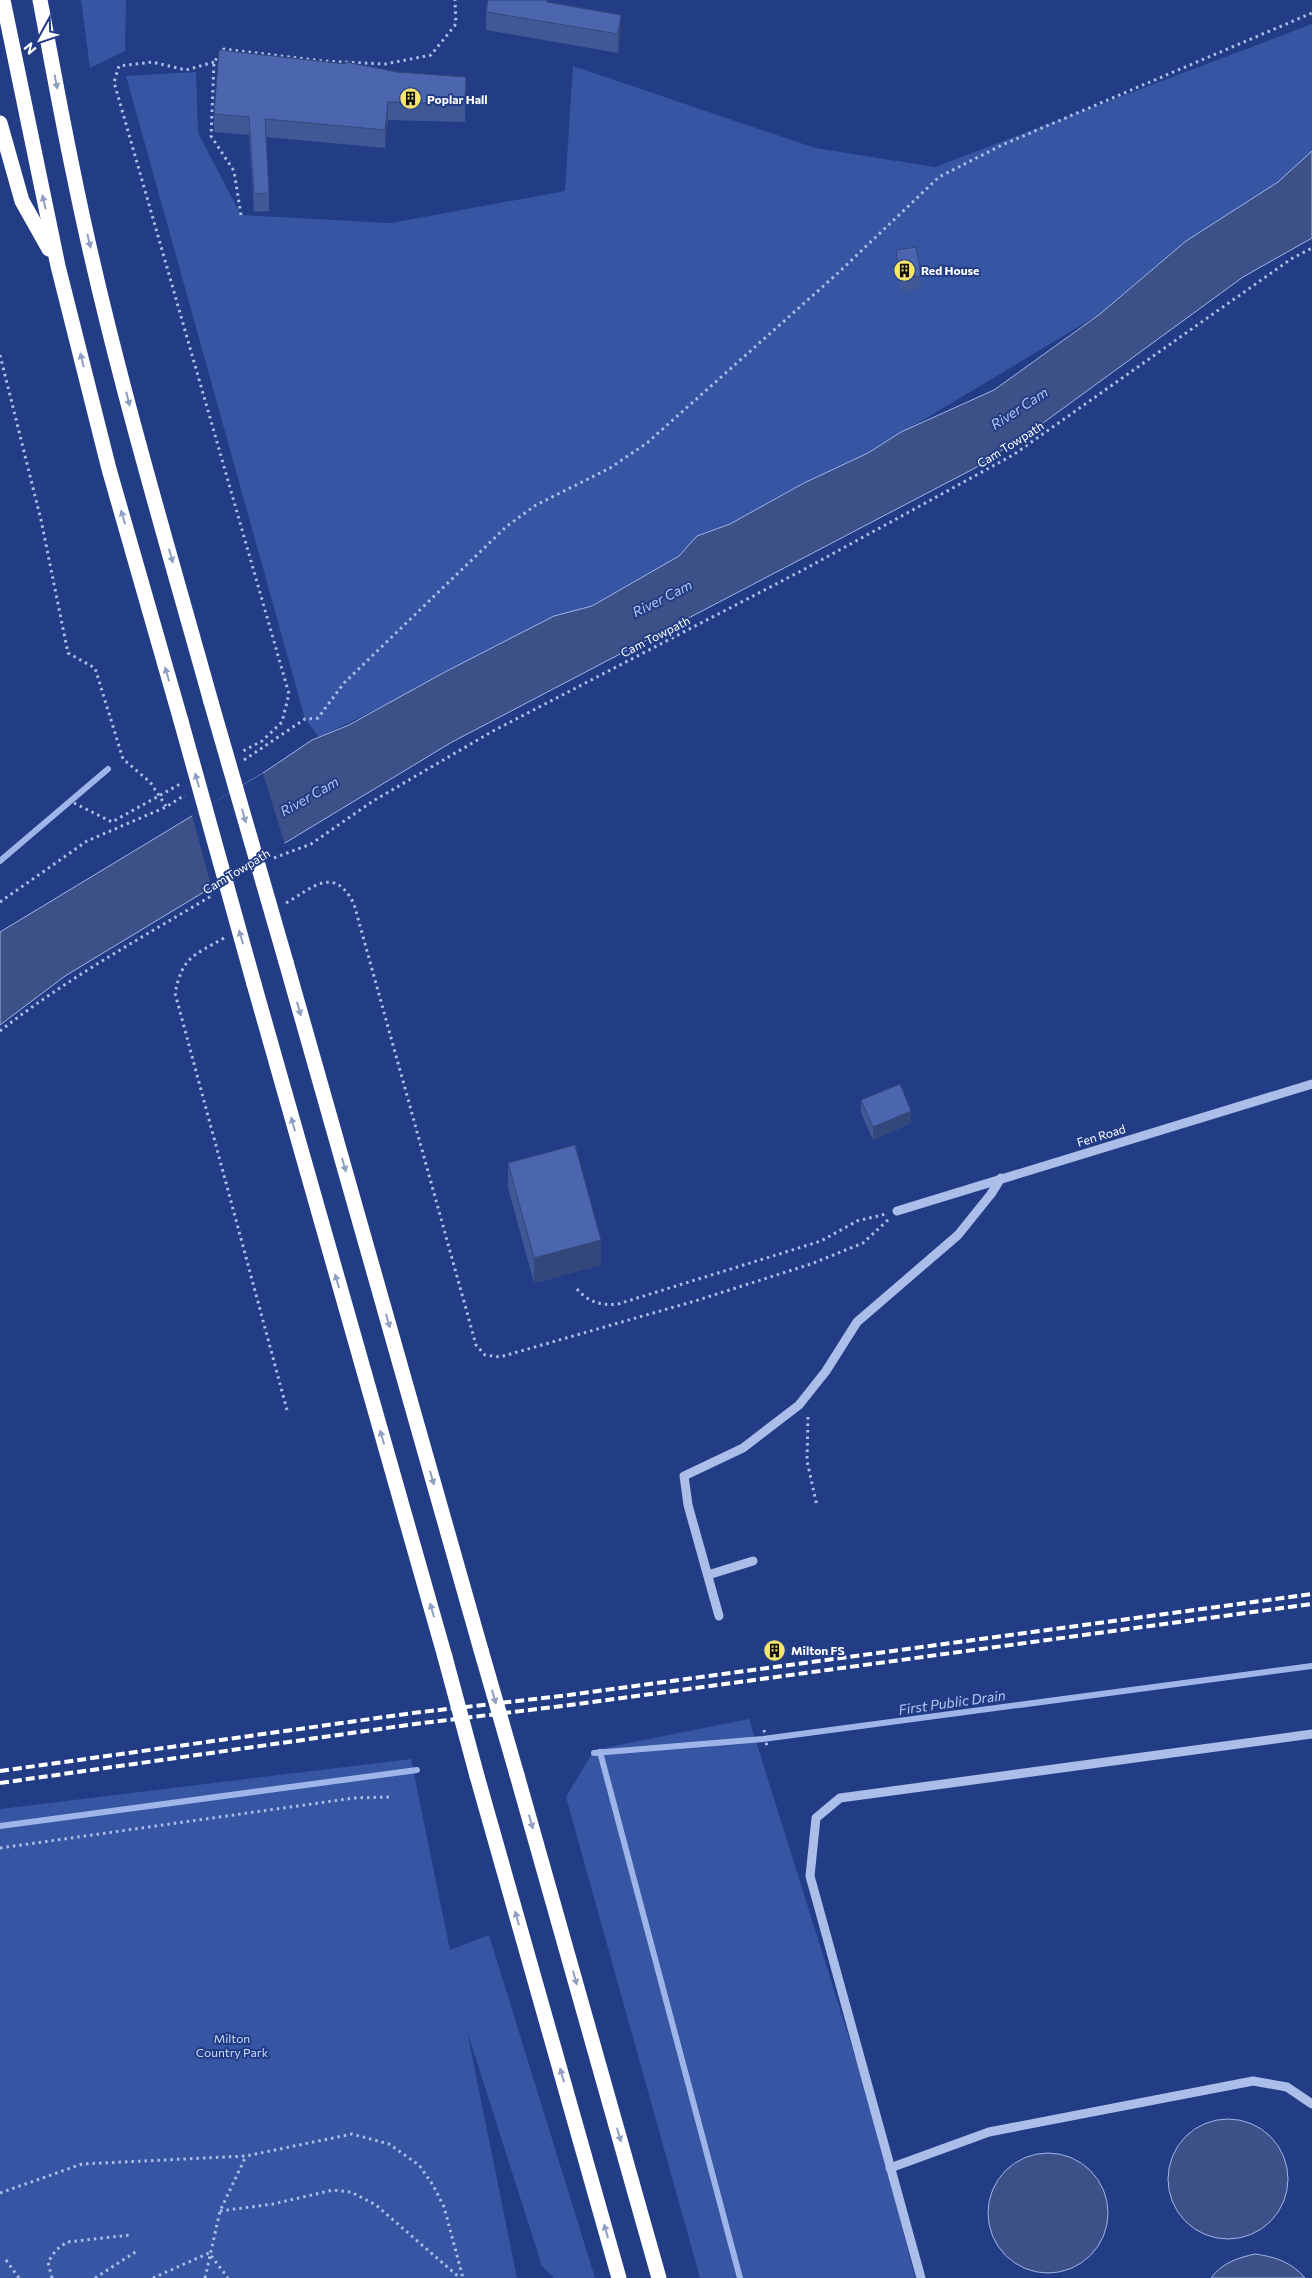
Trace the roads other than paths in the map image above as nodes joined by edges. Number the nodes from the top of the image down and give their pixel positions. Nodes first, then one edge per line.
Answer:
1 (3, 0) edge
2 (40, 0) edge
3 (0, 123) edge
4 (58, 266) junction
5 (1312, 1084) edge
6 (1002, 1178) junction
7 (897, 1211) road end
8 (753, 1561) dead end
9 (708, 1575) junction
10 (719, 1616) dead end
11 (1312, 1734) edge
12 (1312, 2104) edge
13 (890, 2168) junction
14 (619, 2278) edge
15 (659, 2278) edge
16 (921, 2278) edge

4 -> 1 highway
2 -> 15 highway, bridge
3 - 4 highway
14 -> 4 highway, bridge
5 - 6 street, Fen Road
6 - 7 street, Fen Road
6 - 9 street
8 - 9 street
9 - 10 street
11 - 13 street
12 - 13 street
13 - 16 street

